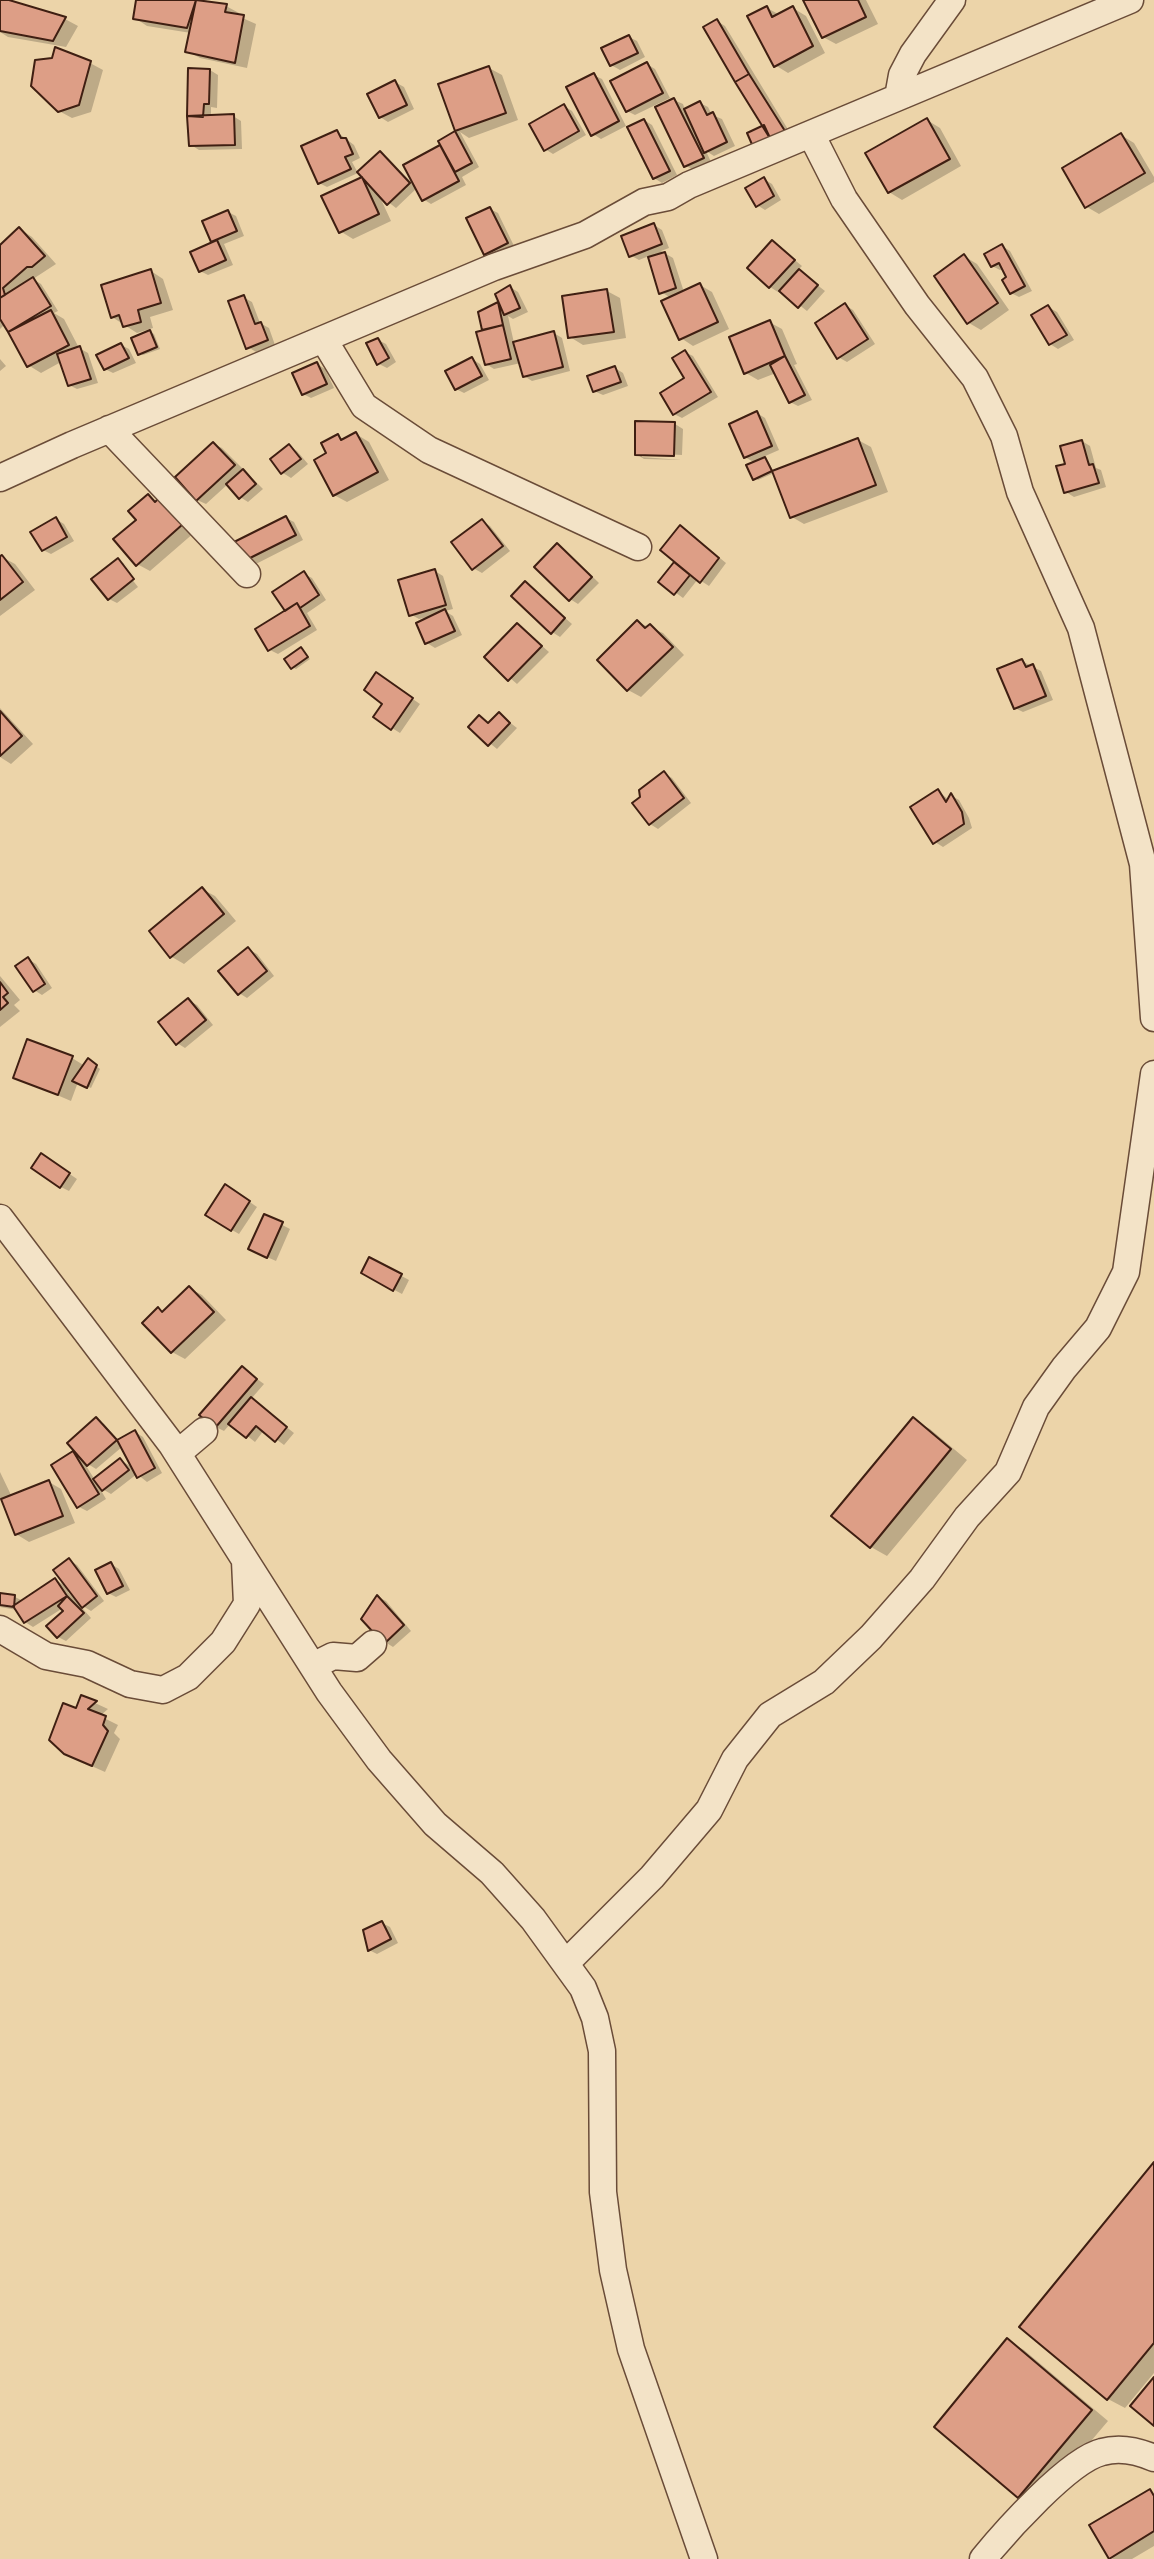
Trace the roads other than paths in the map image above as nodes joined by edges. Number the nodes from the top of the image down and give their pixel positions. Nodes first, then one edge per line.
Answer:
1 (952, 0) edge
2 (1130, 0) edge
3 (898, 97) junction
4 (811, 134) junction
5 (324, 340) junction
6 (109, 429) junction
7 (0, 478) edge
8 (638, 547) dead end
9 (247, 574) dead end
10 (1154, 1018) edge
11 (1154, 1074) edge
12 (0, 1218) edge
13 (204, 1431) dead end
14 (178, 1453) junction
15 (245, 1559) junction
16 (0, 1629) edge
17 (373, 1644) dead end
18 (313, 1666) junction
19 (566, 1963) junction
20 (1154, 2458) edge
21 (704, 2559) edge
22 (983, 2559) edge

1 - 3 street
2 - 3 street
3 - 4 street
4 - 5 street
4 - 10 street
5 - 6 street
5 - 8 street
6 - 7 street
6 - 9 street
11 - 19 street
12 - 14 street
13 - 14 street
14 - 15 street
15 - 16 street
15 - 18 street
17 - 18 street
18 - 19 street
19 - 21 street
20 - 22 street

